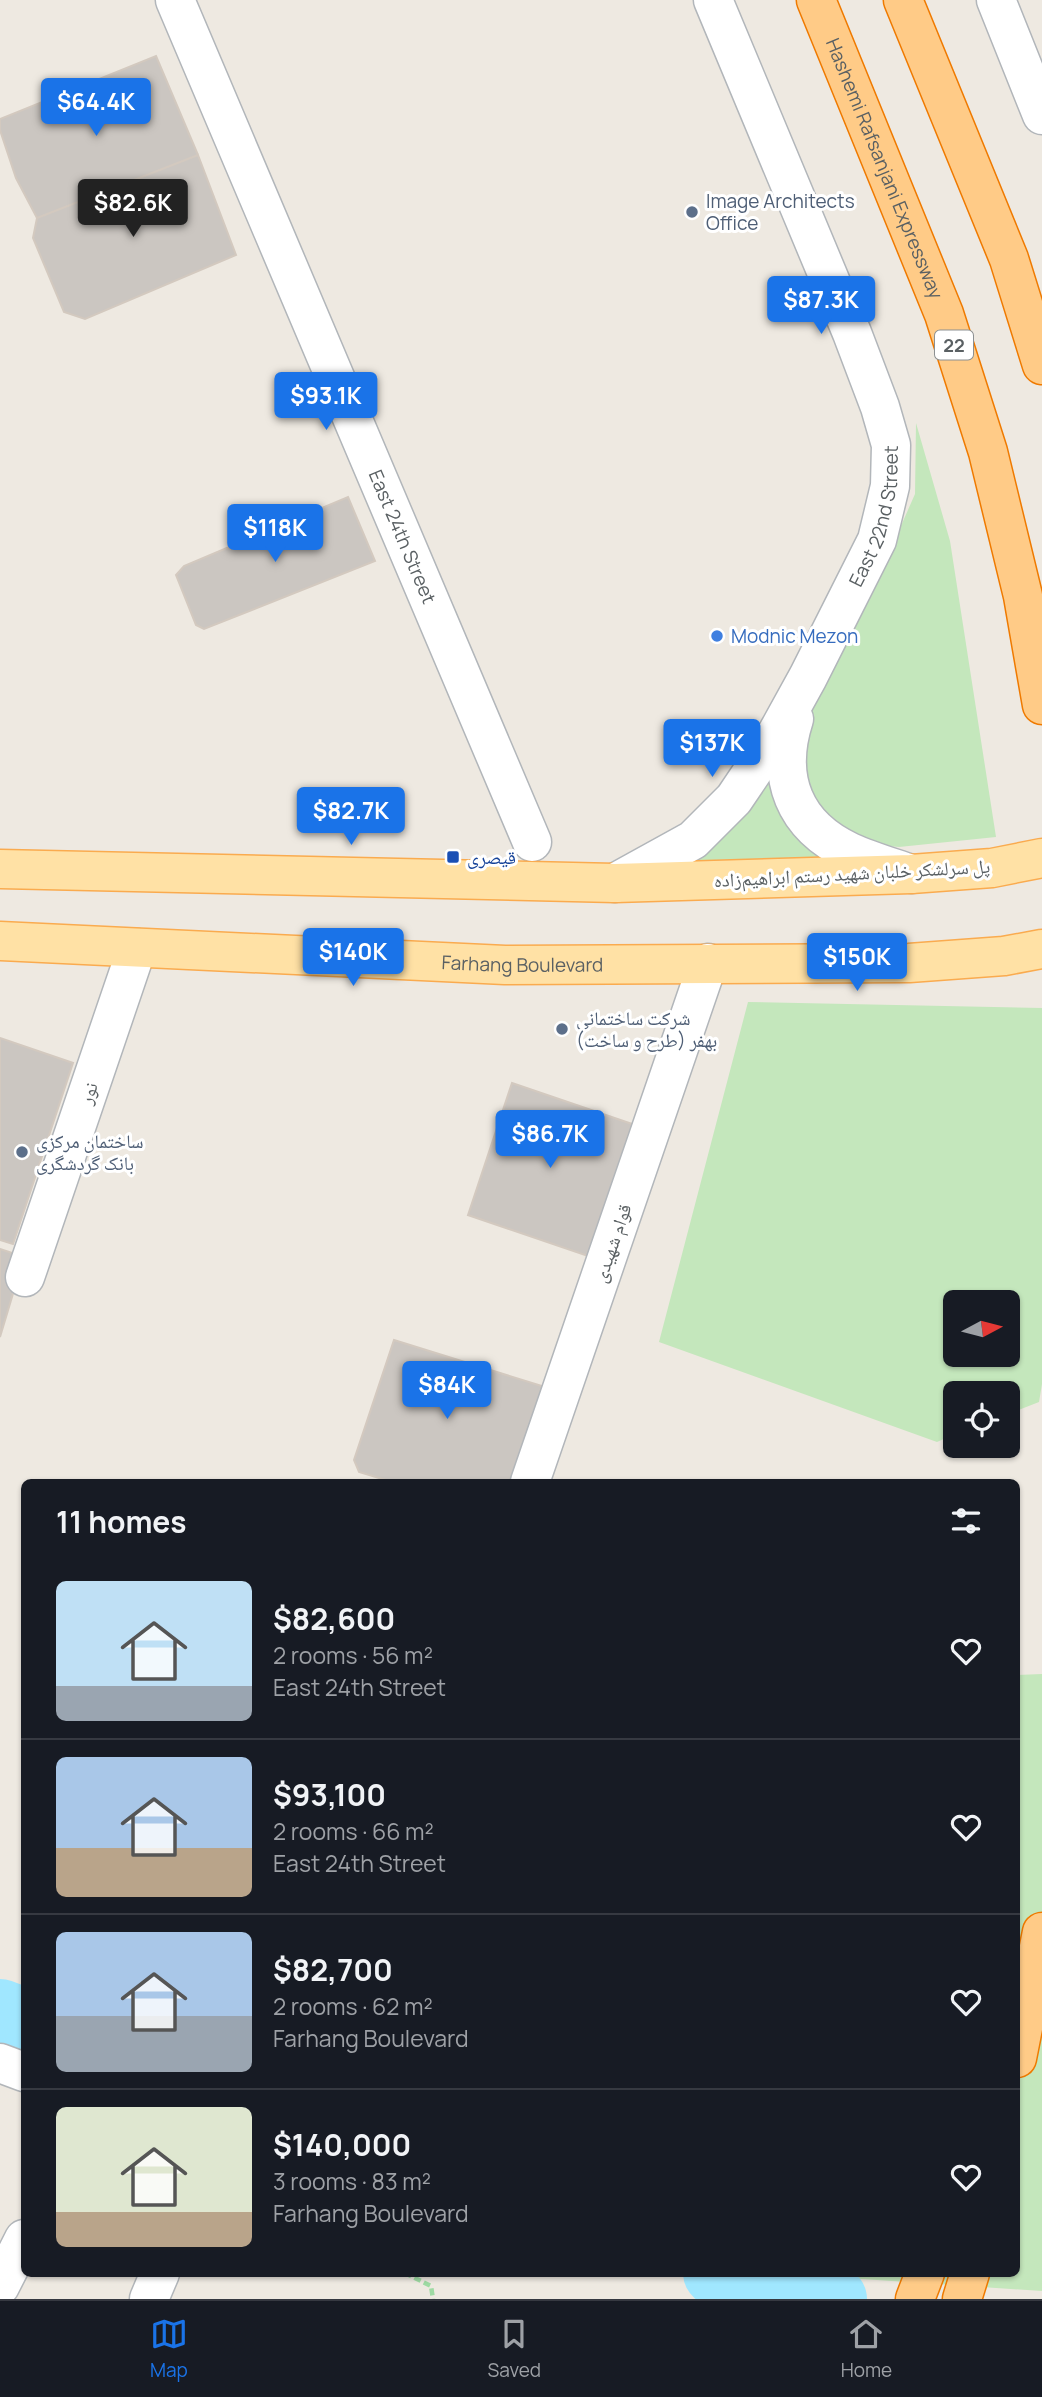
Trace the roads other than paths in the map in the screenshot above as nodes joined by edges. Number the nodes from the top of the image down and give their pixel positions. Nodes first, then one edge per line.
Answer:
1 (175, 0) edge
2 (713, 0) edge
3 (816, 0) edge
4 (903, 0) edge
5 (996, 0) edge
6 (1042, 115) edge
7 (1042, 365) edge
8 (808, 677) junction
9 (1042, 705) edge
10 (533, 842) dead end
11 (1042, 858) edge
12 (0, 869) edge
13 (912, 874) junction
14 (615, 883) junction
15 (0, 941) edge
16 (137, 948) junction
17 (1042, 949) edge
18 (708, 963) junction
19 (25, 1277) dead end
20 (531, 1479) edge
21 (1042, 1932) edge
22 (1020, 2036) edge
23 (0, 2063) edge
24 (21, 2071) edge
25 (21, 2245) edge
26 (158, 2277) edge
27 (923, 2277) edge
28 (969, 2277) edge
29 (0, 2286) edge
30 (149, 2299) edge
31 (915, 2299) edge
32 (962, 2299) edge

1 - 10 street, East 24th Street
2 - 8 street, East 22nd Street
3 - 9 highway, Hashemi Rafsanjani Expressway / 22
4 - 7 highway
5 - 6 street
8 - 13 street, East 22nd Street
8 - 14 street, East 22nd Street
11 - 13 main road, پل سرلشکر خلبان شهید رستم ابراهیم‌زاده
12 - 14 main road
13 - 14 main road, پل سرلشکر خلبان شهید رستم ابراهیم‌زاده
15 - 16 main road, Farhang Boulevard
16 - 18 main road, Farhang Boulevard
16 - 19 street, نور
17 - 18 main road
18 - 20 street, قوام شهیدی
21 - 22 highway
23 - 24 street
25 - 29 street
26 - 30 street
27 - 31 highway
28 - 32 highway

